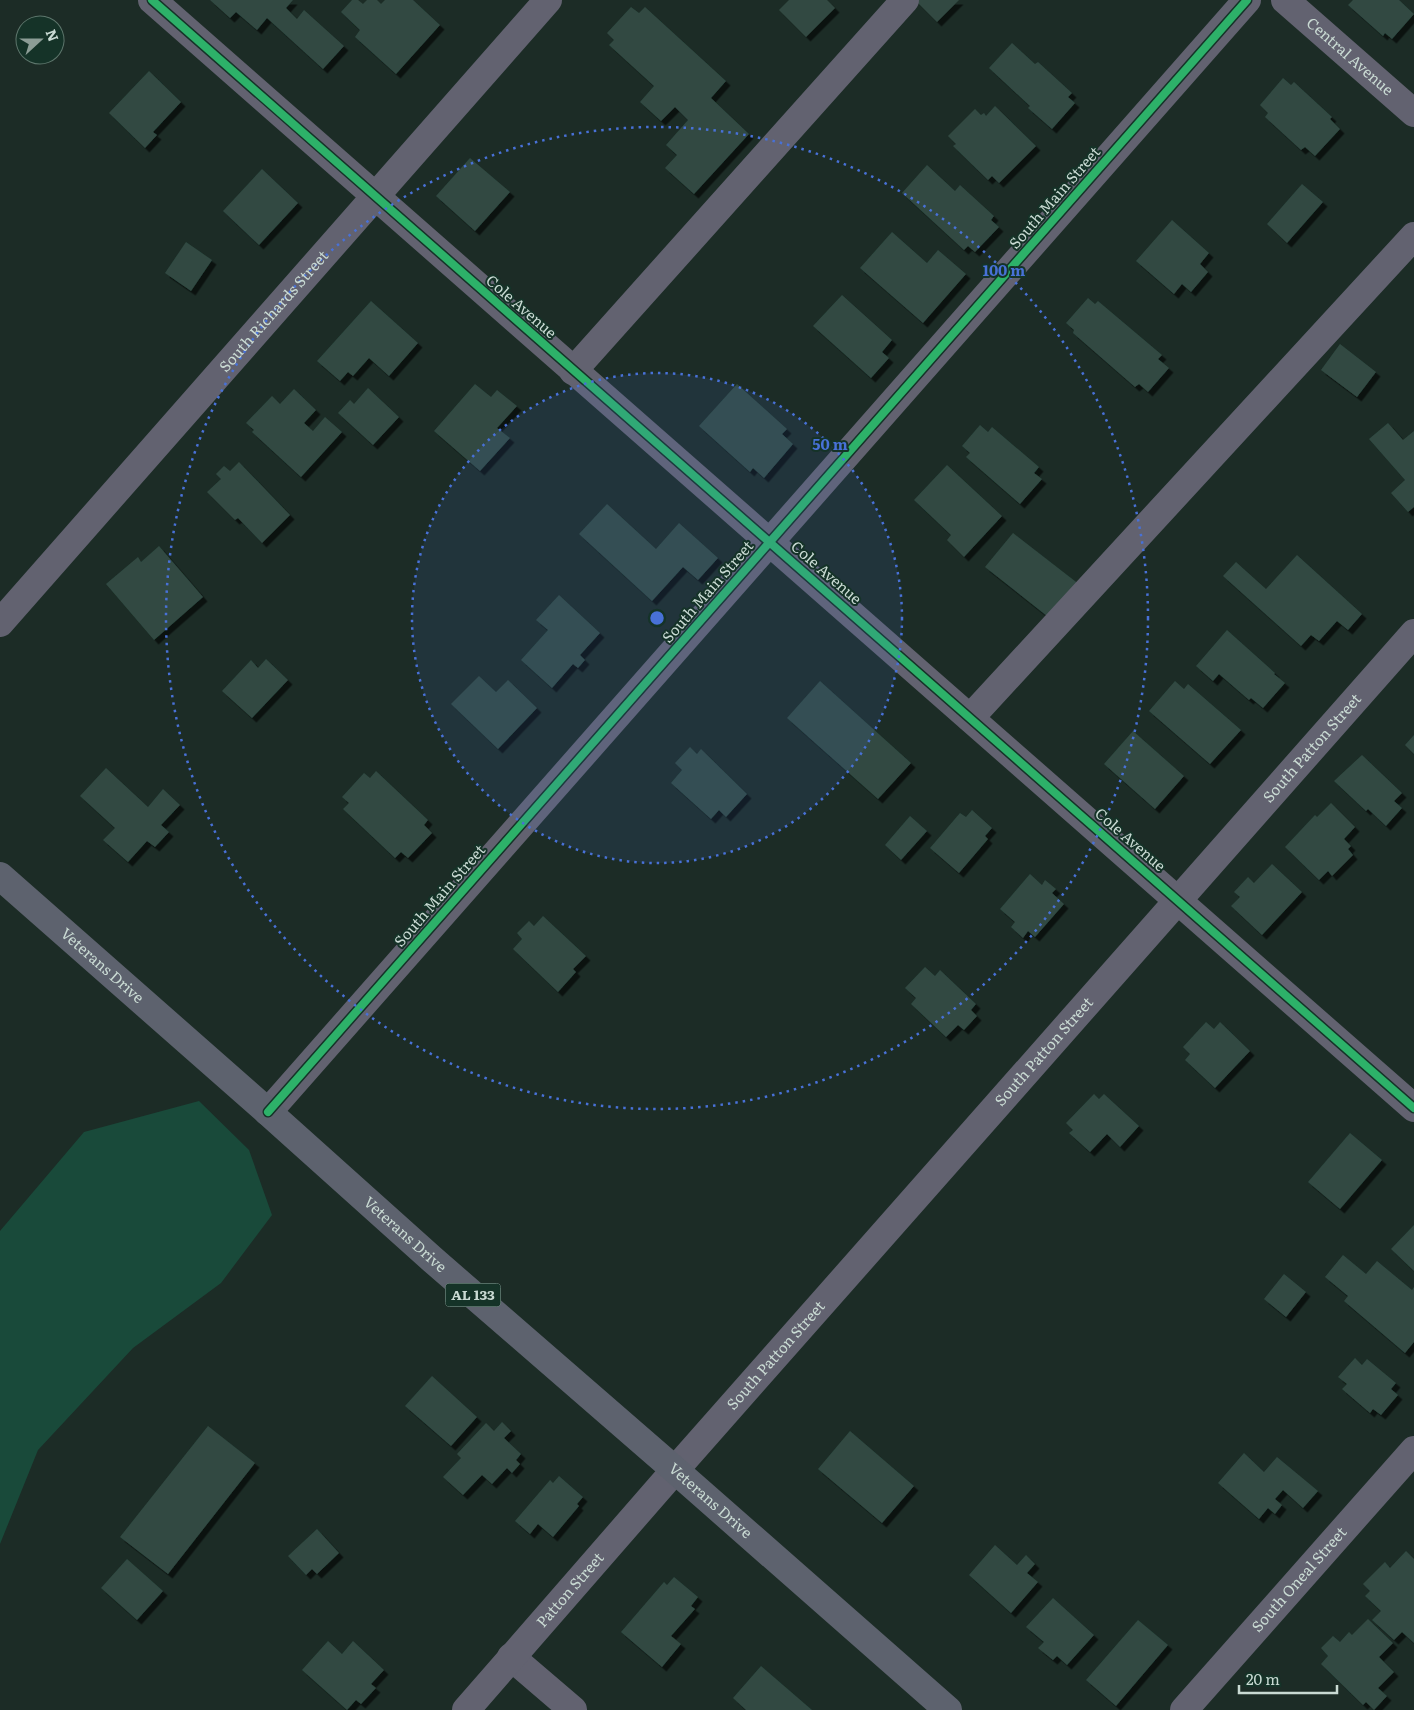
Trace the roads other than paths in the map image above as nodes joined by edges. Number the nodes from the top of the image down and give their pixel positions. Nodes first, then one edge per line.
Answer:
1 (548, 0) edge
2 (905, 0) edge
3 (1247, 0) edge
4 (1286, 0) edge
5 (163, 4) edge
6 (1414, 113) edge
7 (375, 196) junction
8 (1414, 236) edge
9 (573, 371) junction
10 (770, 542) junction
11 (0, 623) edge
12 (1414, 634) edge
13 (970, 718) junction
14 (0, 876) edge
15 (1178, 901) junction
16 (1414, 1108) edge
17 (268, 1112) junction
18 (1414, 1450) edge
19 (675, 1470) junction
20 (511, 1657) junction
21 (466, 1710) edge
22 (573, 1710) edge
23 (948, 1710) edge
24 (1184, 1710) edge

1 - 7 street, South Richards Street
2 - 9 street
3 - 10 street, South Main Street
4 - 6 street, Central Avenue
5 - 7 street, Cole Avenue
7 - 9 street, Cole Avenue
7 - 11 street, South Richards Street
8 - 13 street
9 - 10 street, Cole Avenue
10 - 13 street, Cole Avenue
10 - 17 street, South Main Street
12 - 15 street, South Patton Street
13 - 15 street, Cole Avenue
14 - 17 main road, Veterans Drive / AL 133
15 - 16 street, Cole Avenue
15 - 19 street, South Patton Street
17 - 19 main road, Veterans Drive / AL 133
18 - 24 street, South Oneal Street
19 - 20 street, Patton Street
19 - 23 main road, Veterans Drive / AL 133
20 - 21 street, Patton Street
20 - 22 street

